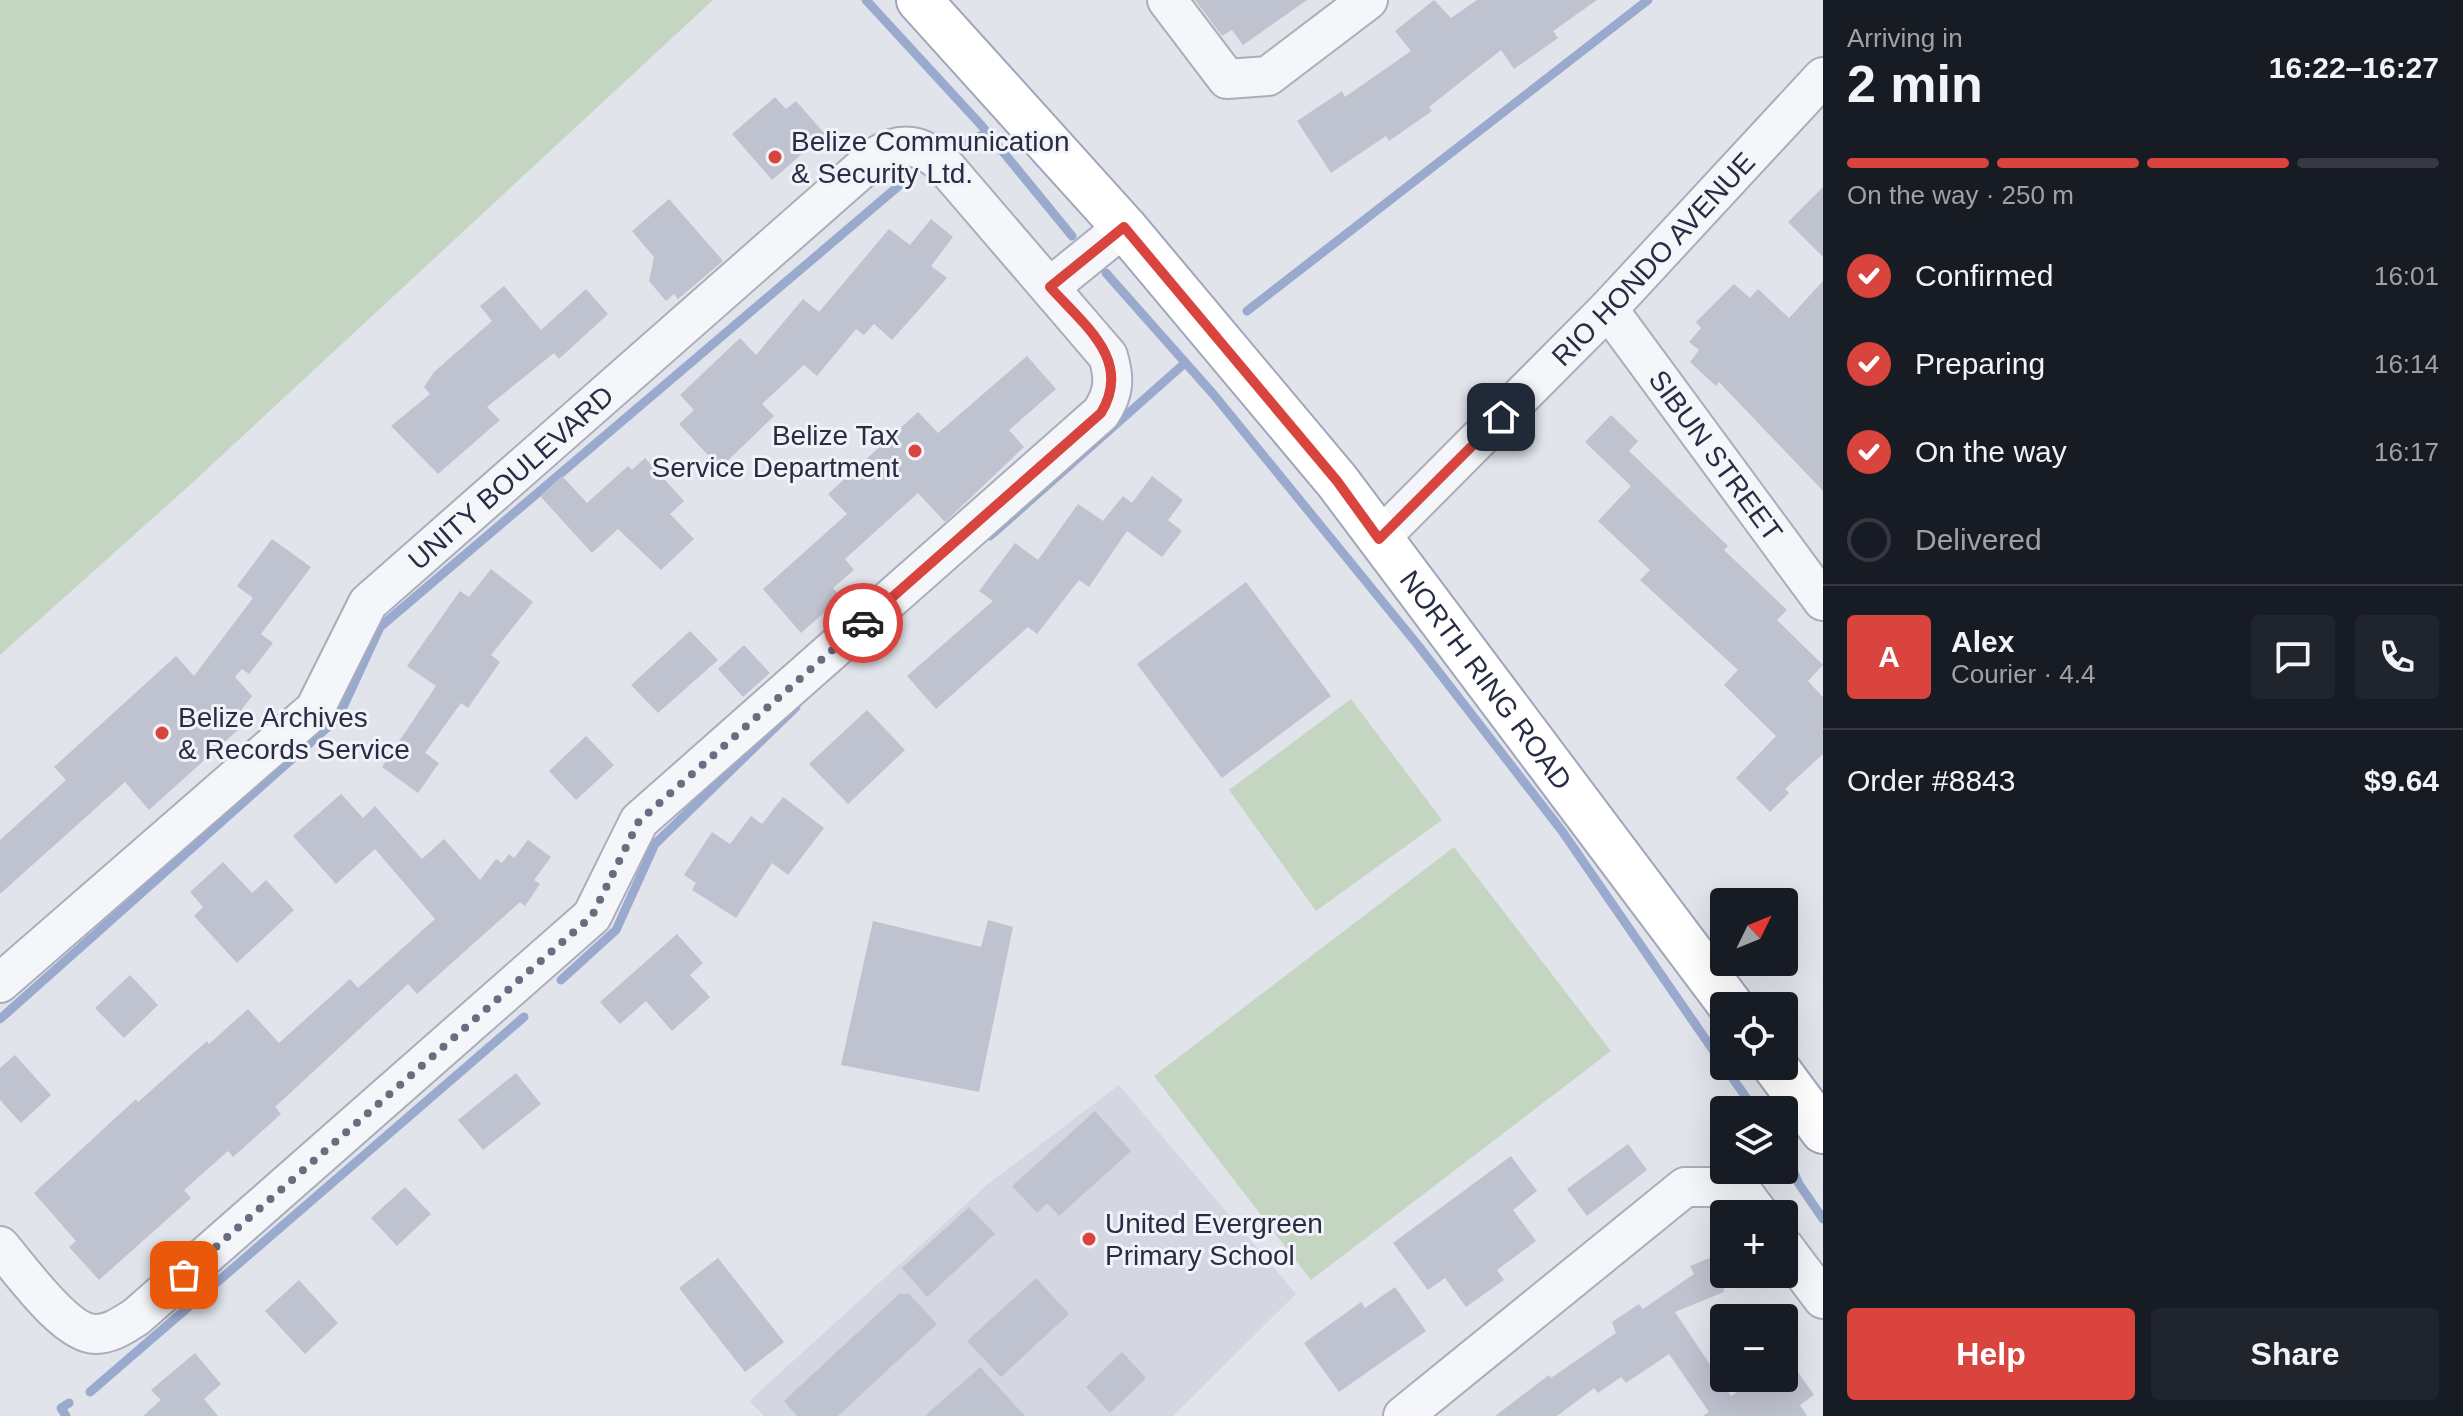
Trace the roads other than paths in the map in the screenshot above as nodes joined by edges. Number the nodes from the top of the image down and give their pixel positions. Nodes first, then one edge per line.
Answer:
1 (919, 0) edge
2 (1167, 0) edge
3 (1368, 0) edge
4 (1817, 99) edge
5 (1124, 227) junction
6 (1050, 287) junction
7 (1608, 309) junction
8 (1379, 539) junction
9 (1823, 601) edge
10 (0, 983) edge
11 (1720, 992) edge
12 (1785, 1080) edge
13 (1823, 1131) edge
14 (1749, 1200) edge
15 (0, 1246) edge
16 (1798, 1266) edge
17 (1823, 1299) edge
18 (1403, 1416) edge

1 - 5 main road, NORTH RING ROAD
2 - 3 street
4 - 7 street, RIO HONDO AVENUE
5 - 6 street
5 - 8 main road, NORTH RING ROAD
6 - 10 street, UNITY BOULEVARD
6 - 15 street, UNITY BOULEVARD
7 - 8 street, RIO HONDO AVENUE
7 - 9 street, SIBUN STREET
8 - 11 main road, NORTH RING ROAD
12 - 13 main road
14 - 18 street
16 - 17 street

